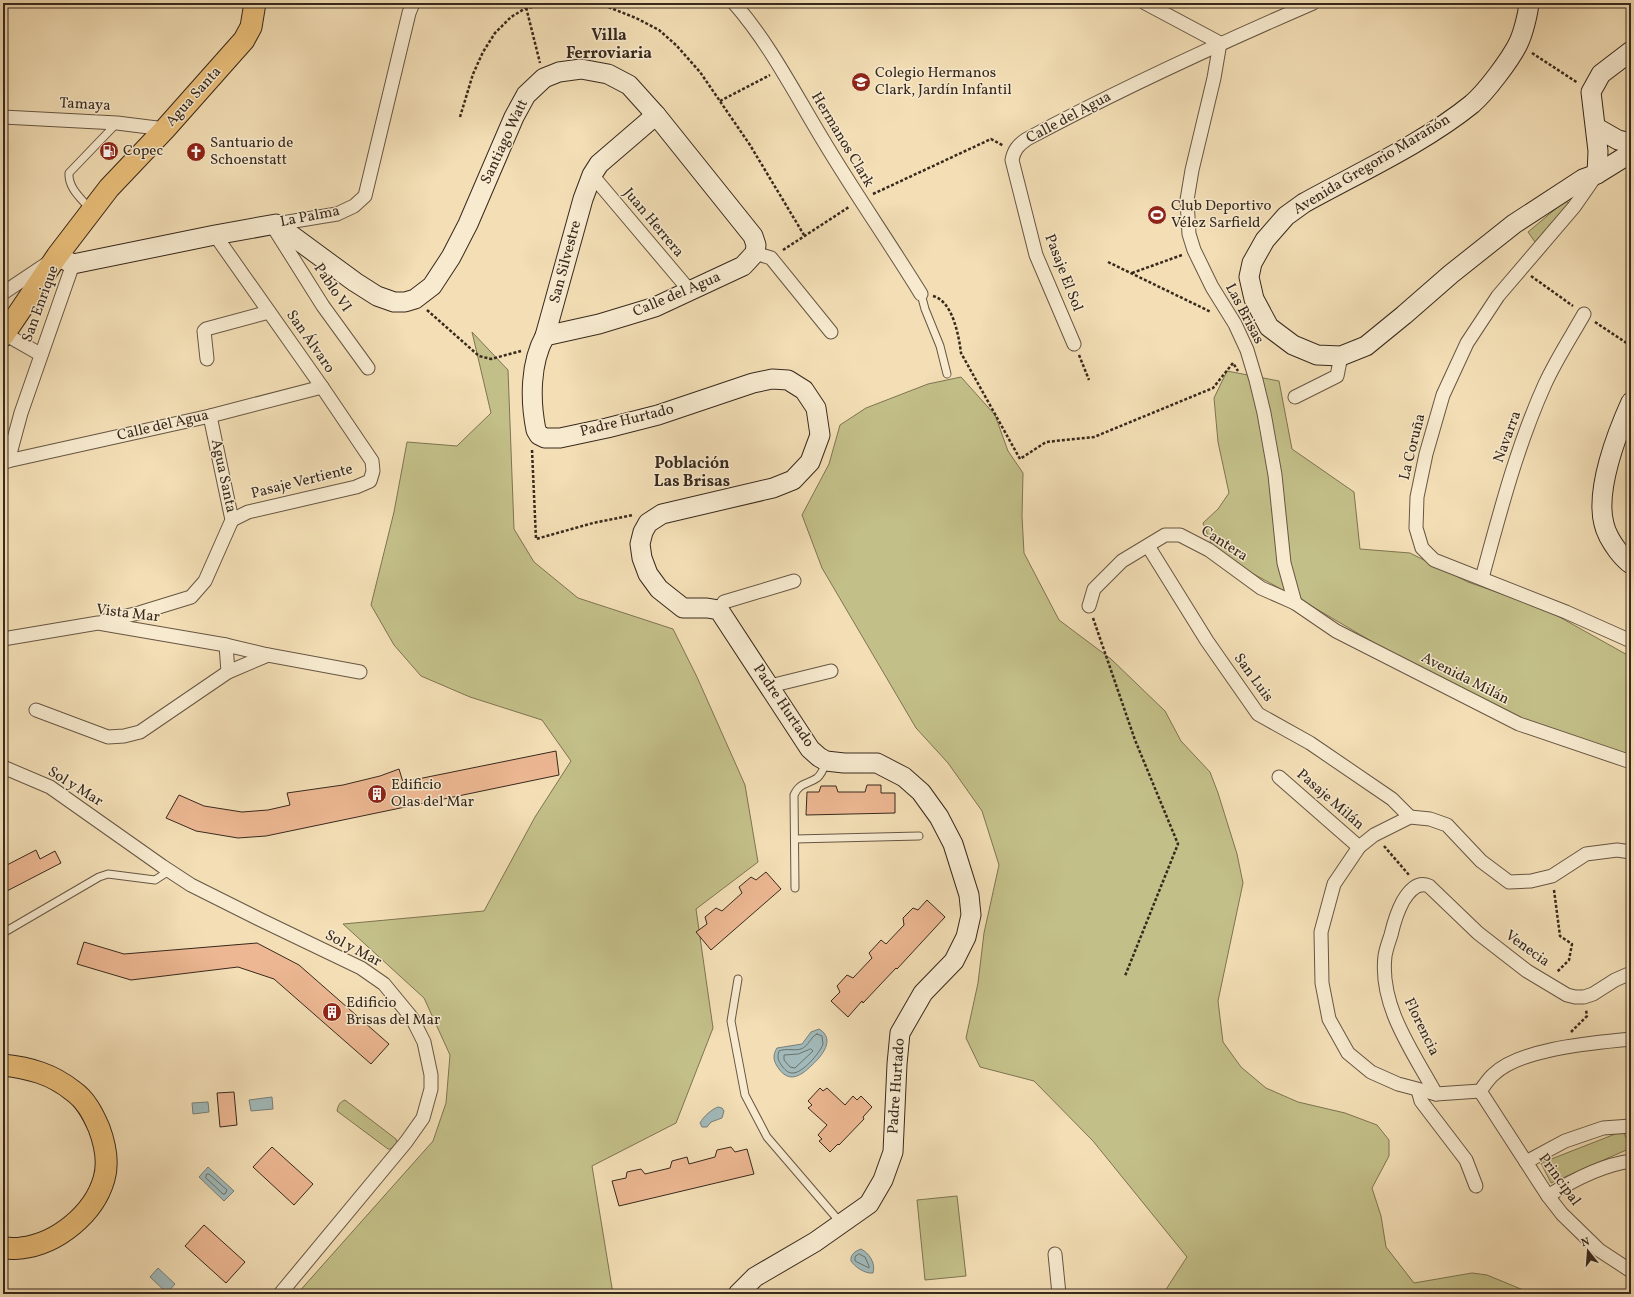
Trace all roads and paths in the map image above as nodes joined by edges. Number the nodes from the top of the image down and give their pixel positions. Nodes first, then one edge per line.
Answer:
1 (255, 3) edge
2 (413, 3) edge
3 (525, 3) edge
4 (734, 3) edge
5 (1145, 3) edge
6 (1313, 3) edge
7 (1529, 3) edge
8 (1220, 43) junction
9 (1518, 44) junction
10 (1631, 51) edge
11 (781, 70) junction
12 (544, 78) junction
13 (1592, 92) junction
14 (720, 102) dead end
15 (656, 115) junction
16 (3, 117) edge
17 (117, 123) junction
18 (1597, 128) junction
19 (165, 129) junction
20 (1631, 143) edge
21 (1014, 152) junction
22 (1631, 153) edge
23 (1597, 174) junction
24 (592, 175) junction
25 (860, 200) junction
26 (92, 211) junction
27 (274, 224) junction
28 (215, 235) junction
29 (1194, 250) junction
30 (763, 256) junction
31 (65, 260) junction
32 (1108, 262) dead end
33 (1521, 269) junction
34 (1132, 273) junction
35 (690, 291) junction
36 (3, 293) edge
37 (921, 294) junction
38 (415, 299) junction
39 (269, 312) junction
40 (1584, 314) junction
41 (1235, 324) junction
42 (831, 332) dead end
43 (3, 334) edge
44 (543, 341) junction
45 (1074, 344) joint
46 (1631, 346) edge
47 (40, 354) junction
48 (1341, 356) junction
49 (207, 359) dead end
50 (368, 368) dead end
51 (947, 374) dead end
52 (1241, 375) dead end
53 (1089, 380) dead end
54 (322, 387) junction
55 (1295, 397) dead end
56 (1631, 402) edge
57 (210, 416) junction
58 (538, 435) junction
59 (5, 462) edge
60 (373, 471) joint
61 (232, 520) junction
62 (648, 523) junction
63 (1148, 546) junction
64 (1631, 564) edge
65 (1482, 578) junction
66 (794, 581) dead end
67 (1295, 603) junction
68 (1089, 606) joint
69 (719, 610) junction
70 (98, 623) junction
71 (3, 639) edge
72 (1631, 641) edge
73 (226, 645) junction
74 (268, 655) junction
75 (831, 671) dead end
76 (228, 672) junction
77 (360, 672) dead end
78 (770, 686) junction
79 (36, 710) dead end
80 (826, 761) junction
81 (1631, 762) edge
82 (3, 767) edge
83 (1279, 777) dead end
84 (1410, 817) junction
85 (1374, 835) junction
86 (919, 836) dead end
87 (795, 839) junction
88 (1359, 847) junction
89 (1631, 852) edge
90 (170, 871) junction
91 (1552, 876) junction
92 (1418, 885) junction
93 (795, 888) dead end
94 (3, 933) edge
95 (1527, 971) junction
96 (1631, 973) edge
97 (1125, 976) dead end
98 (738, 979) dead end
99 (1584, 997) junction
100 (1631, 1039) edge
101 (1554, 1049) junction
102 (3, 1065) edge
103 (1418, 1090) junction
104 (1480, 1091) junction
105 (1436, 1094) junction
106 (1630, 1127) edge
107 (1631, 1161) edge
108 (1526, 1162) junction
109 (1476, 1186) dead end
110 (1548, 1196) junction
111 (841, 1224) junction
112 (3, 1248) edge
113 (1055, 1254) dead end
114 (1631, 1271) edge
115 (280, 1294) edge
116 (738, 1294) edge
117 (1059, 1294) edge

1 - 19 main road, Agua Santa
2 - 27 street, La Palma
3 - 12 path
4 - 11 street, Hermanos Clark
5 - 8 street
6 - 8 street, Calle del Agua
7 - 9 street, Avenida Gregorio Marañón
8 - 21 street, Calle del Agua
8 - 29 street, Las Brisas
9 - 13 path
9 - 48 street, Avenida Gregorio Marañón
10 - 13 street
11 - 14 path
11 - 25 street, Hermanos Clark
12 - 15 street, Santiago Watt
12 - 38 street, Santiago Watt
13 - 18 street
15 - 24 street, San Silvestre
15 - 30 street, Santiago Watt
16 - 17 street, Tamaya
17 - 19 street, Tamaya
17 - 26 lane
18 - 20 street
18 - 23 street
19 - 26 main road, Agua Santa
21 - 25 path, Calle del Agua
21 - 45 street, Pasaje El Sol
22 - 23 street, Avenida Gregorio Marañón
23 - 33 street, La Coruña
23 - 48 street, Avenida Gregorio Marañón
24 - 35 street, Juan Herrera
24 - 44 street, San Silvestre
25 - 30 path, Calle del Agua
25 - 37 street, Hermanos Clark
26 - 31 main road, Agua Santa
27 - 28 street, La Palma
27 - 38 street, Santiago Watt
27 - 50 street, Pablo VI
28 - 31 street, La Palma
28 - 39 street, San Álvaro
29 - 34 path
29 - 41 street, Las Brisas
30 - 35 street, Calle del Agua
30 - 42 street, Santiago Watt
31 - 36 street
31 - 43 main road, Agua Santa
31 - 47 street, San Enrique
32 - 34 path
33 - 40 path
33 - 65 street, La Coruña
34 - 41 path
35 - 44 street, Calle del Agua
37 - 51 lane
37 - 52 path
38 - 44 path
39 - 49 street
39 - 54 street, San Álvaro
40 - 46 path
40 - 65 street, Navarra
41 - 67 street, Las Brisas
43 - 47 street, San Enrique
44 - 58 street, San Silvestre
45 - 53 path
47 - 59 street, San Enrique
48 - 55 street
54 - 57 street, Calle del Agua
54 - 60 street, San Álvaro
56 - 64 street
57 - 59 street, Calle del Agua
57 - 61 street, Agua Santa
58 - 62 path
58 - 62 street, Padre Hurtado
60 - 61 street, Pasaje Vertiente
61 - 70 street, Agua Santa
62 - 69 street
63 - 67 street, Cantera
63 - 68 street, Cantera
63 - 84 street, San Luis
65 - 72 street, La Coruña
66 - 69 street
67 - 81 street, Avenida Milán
68 - 97 path
69 - 78 street, Padre Hurtado
70 - 71 street, Vista Mar
70 - 73 street, Vista Mar
73 - 74 street, Vista Mar
73 - 76 street
74 - 76 street
74 - 77 street, Vista Mar
75 - 78 street
76 - 79 street
78 - 80 street, Padre Hurtado
80 - 87 lane
80 - 111 street, Padre Hurtado
82 - 90 street, Sol y Mar
83 - 88 street, Pasaje Milán
84 - 85 street
84 - 91 street
85 - 88 street
85 - 92 path
86 - 87 lane
87 - 93 lane
88 - 103 street
89 - 91 street
90 - 94 lane
90 - 115 street, Sol y Mar
91 - 95 path
92 - 95 street, Venecia
92 - 105 street, Florencia
95 - 99 street, Venecia
96 - 99 street
98 - 111 lane
99 - 101 path
100 - 101 street
101 - 104 street
102 - 112 main road
103 - 105 street
103 - 109 street
104 - 105 street
104 - 108 street, Principal
106 - 108 street
107 - 110 street
108 - 110 street, Principal
110 - 114 street, Principal
111 - 116 street, Padre Hurtado
113 - 117 street

